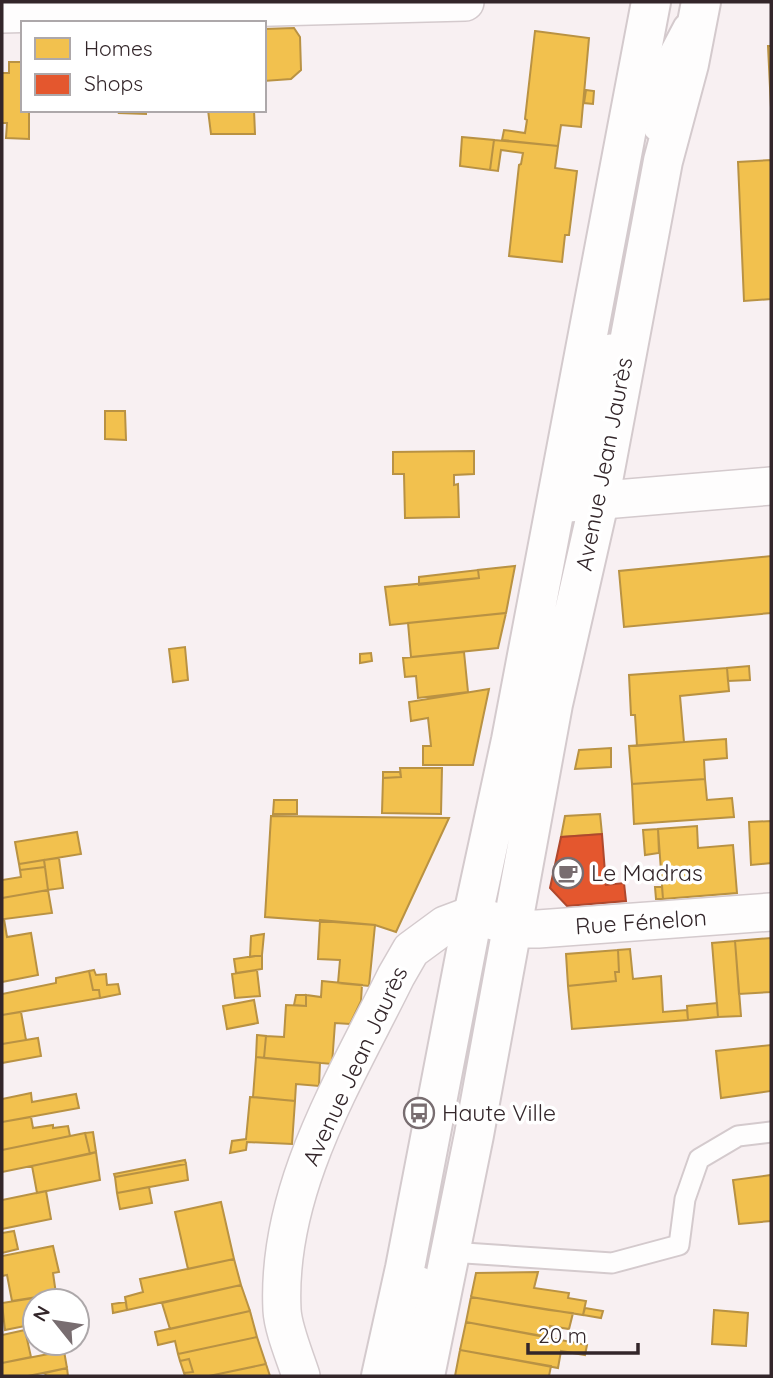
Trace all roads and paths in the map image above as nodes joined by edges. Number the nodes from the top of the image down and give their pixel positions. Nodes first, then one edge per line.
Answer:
1 (465, 2) edge
2 (651, 2) edge
3 (698, 2) edge
4 (2, 14) edge
5 (771, 486) edge
6 (576, 503) junction
7 (771, 912) edge
8 (472, 915) junction
9 (512, 927) junction
10 (771, 1132) edge
11 (416, 1203) junction
12 (450, 1252) junction
13 (301, 1376) edge
14 (382, 1376) edge
15 (404, 1376) edge
16 (425, 1376) edge

1 - 4 street
2 - 6 main road, Avenue Jean Jaurès
3 - 6 main road, Avenue Jean Jaurès
5 - 6 street
6 - 8 main road, Avenue Jean Jaurès
6 - 9 main road, Avenue Jean Jaurès
7 - 9 street, Rue Fénelon
8 - 9 street
8 - 11 main road, Avenue Jean Jaurès
8 - 13 street, Avenue Jean Jaurès
9 - 12 main road, Avenue Jean Jaurès
10 - 12 lane
11 - 14 main road, Avenue Jean Jaurès
11 - 15 lane
12 - 16 main road, Avenue Jean Jaurès

